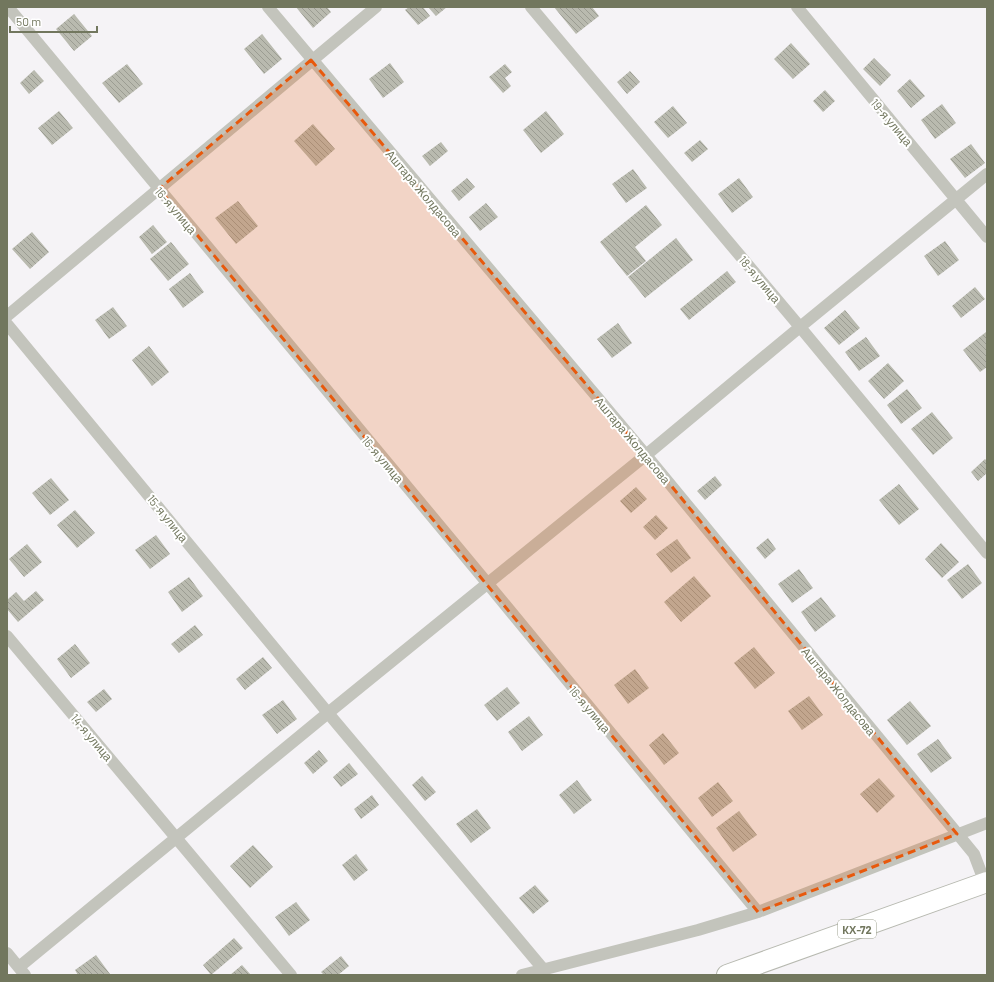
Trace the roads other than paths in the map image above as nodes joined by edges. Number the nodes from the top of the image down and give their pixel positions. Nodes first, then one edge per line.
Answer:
1 (8, 7) edge
2 (268, 7) edge
3 (376, 7) edge
4 (531, 7) edge
5 (797, 7) edge
6 (312, 60) junction
7 (987, 174) edge
8 (159, 189) junction
9 (957, 200) junction
10 (987, 237) edge
11 (7, 316) edge
12 (7, 324) edge
13 (800, 327) junction
14 (646, 455) junction
15 (987, 553) edge
16 (488, 584) junction
17 (7, 636) edge
18 (328, 713) junction
19 (987, 823) edge
20 (957, 834) junction
21 (177, 839) junction
22 (986, 882) edge
23 (758, 912) junction
24 (7, 953) edge
25 (544, 970) junction
26 (22, 971) edge
27 (291, 975) edge
28 (522, 975) edge
29 (727, 975) edge

1 - 8 street, 16-я улица
2 - 6 street, Аштара Жолдасова
3 - 6 street
4 - 13 street, 18-я улица
5 - 9 street, 19-я улица
6 - 8 street
6 - 14 street, Аштара Жолдасова
7 - 9 street
8 - 11 street
8 - 16 street, 16-я улица
9 - 10 street, 19-я улица
9 - 13 street
12 - 18 street, 15-я улица
13 - 14 street
13 - 15 street, 18-я улица
14 - 16 street
14 - 20 street, Аштара Жолдасова
16 - 18 street
16 - 23 street, 16-я улица
17 - 21 street, 14-я улица
18 - 21 street
18 - 25 street, 15-я улица
19 - 20 street
20 - 22 street, Аштара Жолдасова
20 - 23 street
21 - 26 street
21 - 27 street, 14-я улица
22 - 29 main road, КХ-72
23 - 25 street
24 - 26 street
25 - 28 street

